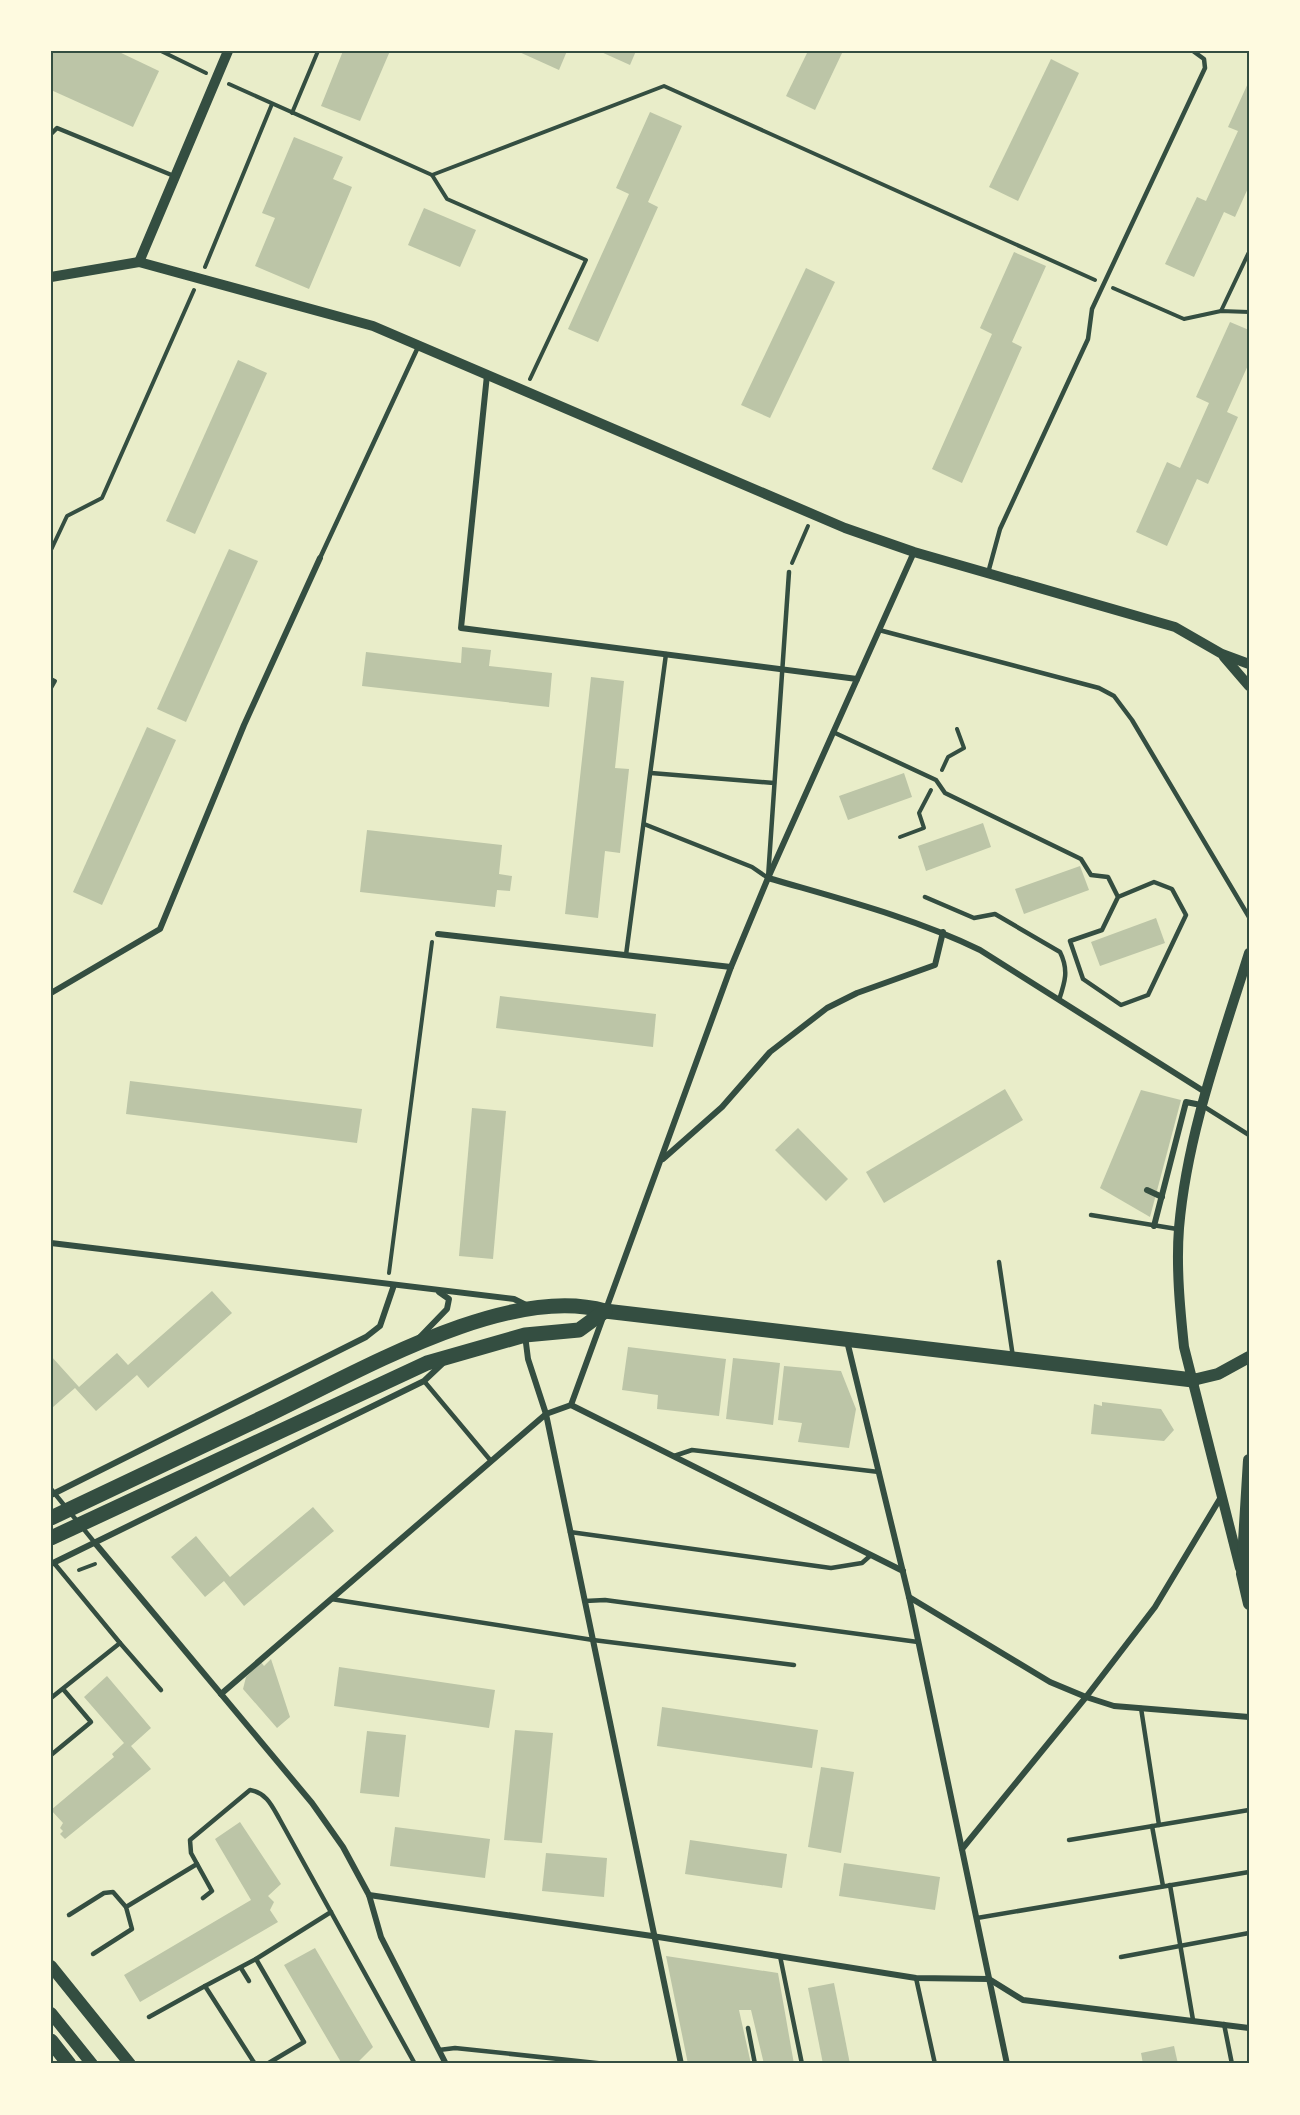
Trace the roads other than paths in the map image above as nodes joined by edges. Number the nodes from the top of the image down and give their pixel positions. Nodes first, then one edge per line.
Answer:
1 (228, 51) edge
2 (1193, 51) edge
3 (51, 134) edge
4 (174, 176) junction
5 (139, 262) junction
6 (51, 277) edge
7 (419, 345) junction
8 (488, 375) junction
9 (914, 552) junction
10 (320, 558) joint
11 (789, 572) road end
12 (988, 573) junction
13 (879, 630) junction
14 (666, 654) junction
15 (1222, 654) junction
16 (1249, 664) edge
17 (781, 669) junction
18 (857, 679) junction
19 (1249, 686) edge
20 (833, 732) junction
21 (651, 773) junction
22 (774, 783) junction
23 (644, 824) junction
24 (768, 878) junction
25 (926, 897) dead end
26 (1118, 897) junction
27 (1249, 917) edge
28 (942, 932) junction
29 (438, 934) road end
30 (1249, 953) edge
31 (626, 955) junction
32 (731, 967) junction
33 (51, 993) edge
34 (1059, 1000) junction
35 (1205, 1092) junction
36 (1201, 1105) junction
37 (1249, 1134) edge
38 (661, 1161) junction
39 (1147, 1190) dead end
40 (1162, 1197) junction
41 (1091, 1215) dead end
42 (1154, 1226) junction
43 (1179, 1230) junction
44 (51, 1243) edge
45 (999, 1262) dead end
46 (394, 1285) junction
47 (436, 1290) junction
48 (532, 1308) junction
49 (605, 1311) junction
50 (525, 1335) junction
51 (847, 1338) junction
52 (413, 1346) junction
53 (1249, 1357) edge
54 (1013, 1358) junction
55 (446, 1360) junction
56 (1193, 1380) junction
57 (424, 1381) junction
58 (572, 1405) junction
59 (546, 1414) junction
60 (673, 1456) junction
61 (1249, 1460) edge
62 (491, 1461) junction
63 (879, 1472) junction
64 (52, 1493) edge
65 (1222, 1496) junction
66 (51, 1518) edge
67 (570, 1532) junction
68 (51, 1538) edge
69 (94, 1543) junction
70 (871, 1555) junction
71 (52, 1563) edge
72 (903, 1571) junction
73 (1242, 1574) junction
74 (909, 1597) junction
75 (331, 1599) junction
76 (585, 1601) junction
77 (1249, 1604) edge
78 (593, 1640) junction
79 (918, 1642) junction
80 (120, 1643) junction
81 (794, 1665) dead end
82 (63, 1689) junction
83 (161, 1690) dead end
84 (221, 1694) junction
85 (1086, 1697) junction
86 (51, 1698) edge
87 (76, 1704) junction
88 (1141, 1708) junction
89 (69, 1710) dead end
90 (1249, 1717) edge
91 (51, 1755) edge
92 (1249, 1810) edge
93 (1159, 1825) junction
94 (1152, 1826) junction
95 (1069, 1840) dead end
96 (962, 1848) junction
97 (197, 1864) junction
98 (1249, 1872) edge
99 (1170, 1885) junction
100 (1163, 1886) junction
101 (369, 1895) junction
102 (203, 1898) dead end
103 (126, 1907) junction
104 (331, 1912) junction
105 (69, 1915) dead end
106 (976, 1918) junction
107 (1249, 1933) edge
108 (652, 1936) junction
109 (1180, 1946) junction
110 (93, 1954) dead end
111 (780, 1956) junction
112 (1121, 1957) dead end
113 (256, 1959) junction
114 (51, 1966) edge
115 (240, 1968) junction
116 (916, 1978) junction
117 (989, 1979) junction
118 (249, 1981) dead end
119 (206, 1986) junction
120 (51, 2013) edge
121 (149, 2017) dead end
122 (1193, 2020) junction
123 (1224, 2024) junction
124 (748, 2028) dead end
125 (1249, 2028) edge
126 (51, 2042) edge
127 (439, 2050) junction
128 (807, 2050) dead end
129 (799, 2051) junction
130 (69, 2064) edge
131 (92, 2064) edge
132 (130, 2064) edge
133 (255, 2064) edge
134 (267, 2064) edge
135 (415, 2064) edge
136 (446, 2064) edge
137 (606, 2064) edge
138 (681, 2064) edge
139 (755, 2064) edge
140 (801, 2064) edge
141 (934, 2064) edge
142 (1007, 2064) edge
143 (1232, 2064) edge

1 - 4 street
2 - 12 lane
3 - 4 lane
4 - 5 street
5 - 6 street
5 - 7 street
7 - 8 street
7 - 10 lane
8 - 9 street
8 - 14 street
9 - 12 street
9 - 13 street
10 - 33 street
11 - 17 lane
12 - 15 street
13 - 18 street
13 - 27 lane
14 - 17 street
14 - 21 lane
15 - 16 street
15 - 19 street
17 - 18 street
17 - 22 lane
18 - 20 street
20 - 24 street
20 - 26 lane
21 - 22 lane
21 - 23 lane
22 - 24 lane
23 - 24 lane
23 - 31 lane
24 - 28 street
24 - 32 street
25 - 34 lane
26 - 26 lane
28 - 34 street
28 - 38 street
29 - 31 street
30 - 35 street
31 - 32 street
32 - 38 street
34 - 35 street
35 - 36 street
36 - 37 lane
36 - 40 street
36 - 43 street
38 - 49 street
39 - 40 street
40 - 42 street
41 - 42 lane
42 - 43 lane
43 - 56 street
44 - 46 street
45 - 54 lane
46 - 47 street
46 - 64 street
47 - 48 street
47 - 52 street
48 - 49 main road
48 - 52 main road
49 - 50 main road
49 - 51 main road
49 - 58 street
50 - 55 main road
50 - 59 street
51 - 54 main road
51 - 63 street
52 - 66 main road
53 - 56 main road
54 - 56 main road
55 - 57 street
55 - 68 main road
56 - 65 street
57 - 62 lane
57 - 69 street
58 - 59 street
58 - 60 street
59 - 62 street
59 - 67 street
60 - 63 lane
60 - 70 street
61 - 73 main road
62 - 75 street
63 - 72 street
64 - 69 lane
65 - 73 street
65 - 85 street
67 - 70 lane
67 - 76 street
69 - 71 street
69 - 84 street
70 - 72 street
71 - 80 lane
72 - 74 street
73 - 77 main road
74 - 79 street
74 - 85 street
75 - 78 lane
75 - 84 street
76 - 78 street
76 - 79 lane
78 - 81 lane
78 - 108 street
79 - 96 street
80 - 82 lane
80 - 83 lane
82 - 86 lane
82 - 87 lane
84 - 101 street
85 - 88 street
85 - 96 street
87 - 89 lane
87 - 91 lane
88 - 90 street
88 - 93 lane
92 - 93 lane
93 - 94 lane
94 - 95 lane
94 - 100 lane
96 - 106 street
97 - 102 lane
97 - 103 lane
97 - 104 lane
98 - 99 lane
99 - 100 lane
99 - 109 lane
100 - 106 lane
101 - 108 street
101 - 127 street
103 - 105 lane
103 - 110 lane
104 - 113 lane
104 - 135 lane
106 - 117 street
107 - 109 lane
108 - 111 street
108 - 138 street
109 - 112 lane
109 - 122 lane
111 - 116 street
111 - 129 lane
113 - 115 lane
113 - 134 lane
114 - 132 main road
115 - 118 lane
115 - 119 lane
116 - 117 street
116 - 141 lane
117 - 122 street
117 - 142 street
119 - 121 lane
119 - 133 lane
120 - 131 main road
122 - 123 street
123 - 125 street
123 - 143 lane
124 - 139 lane
126 - 130 main road
127 - 136 street
127 - 137 lane
128 - 129 lane
129 - 140 lane

